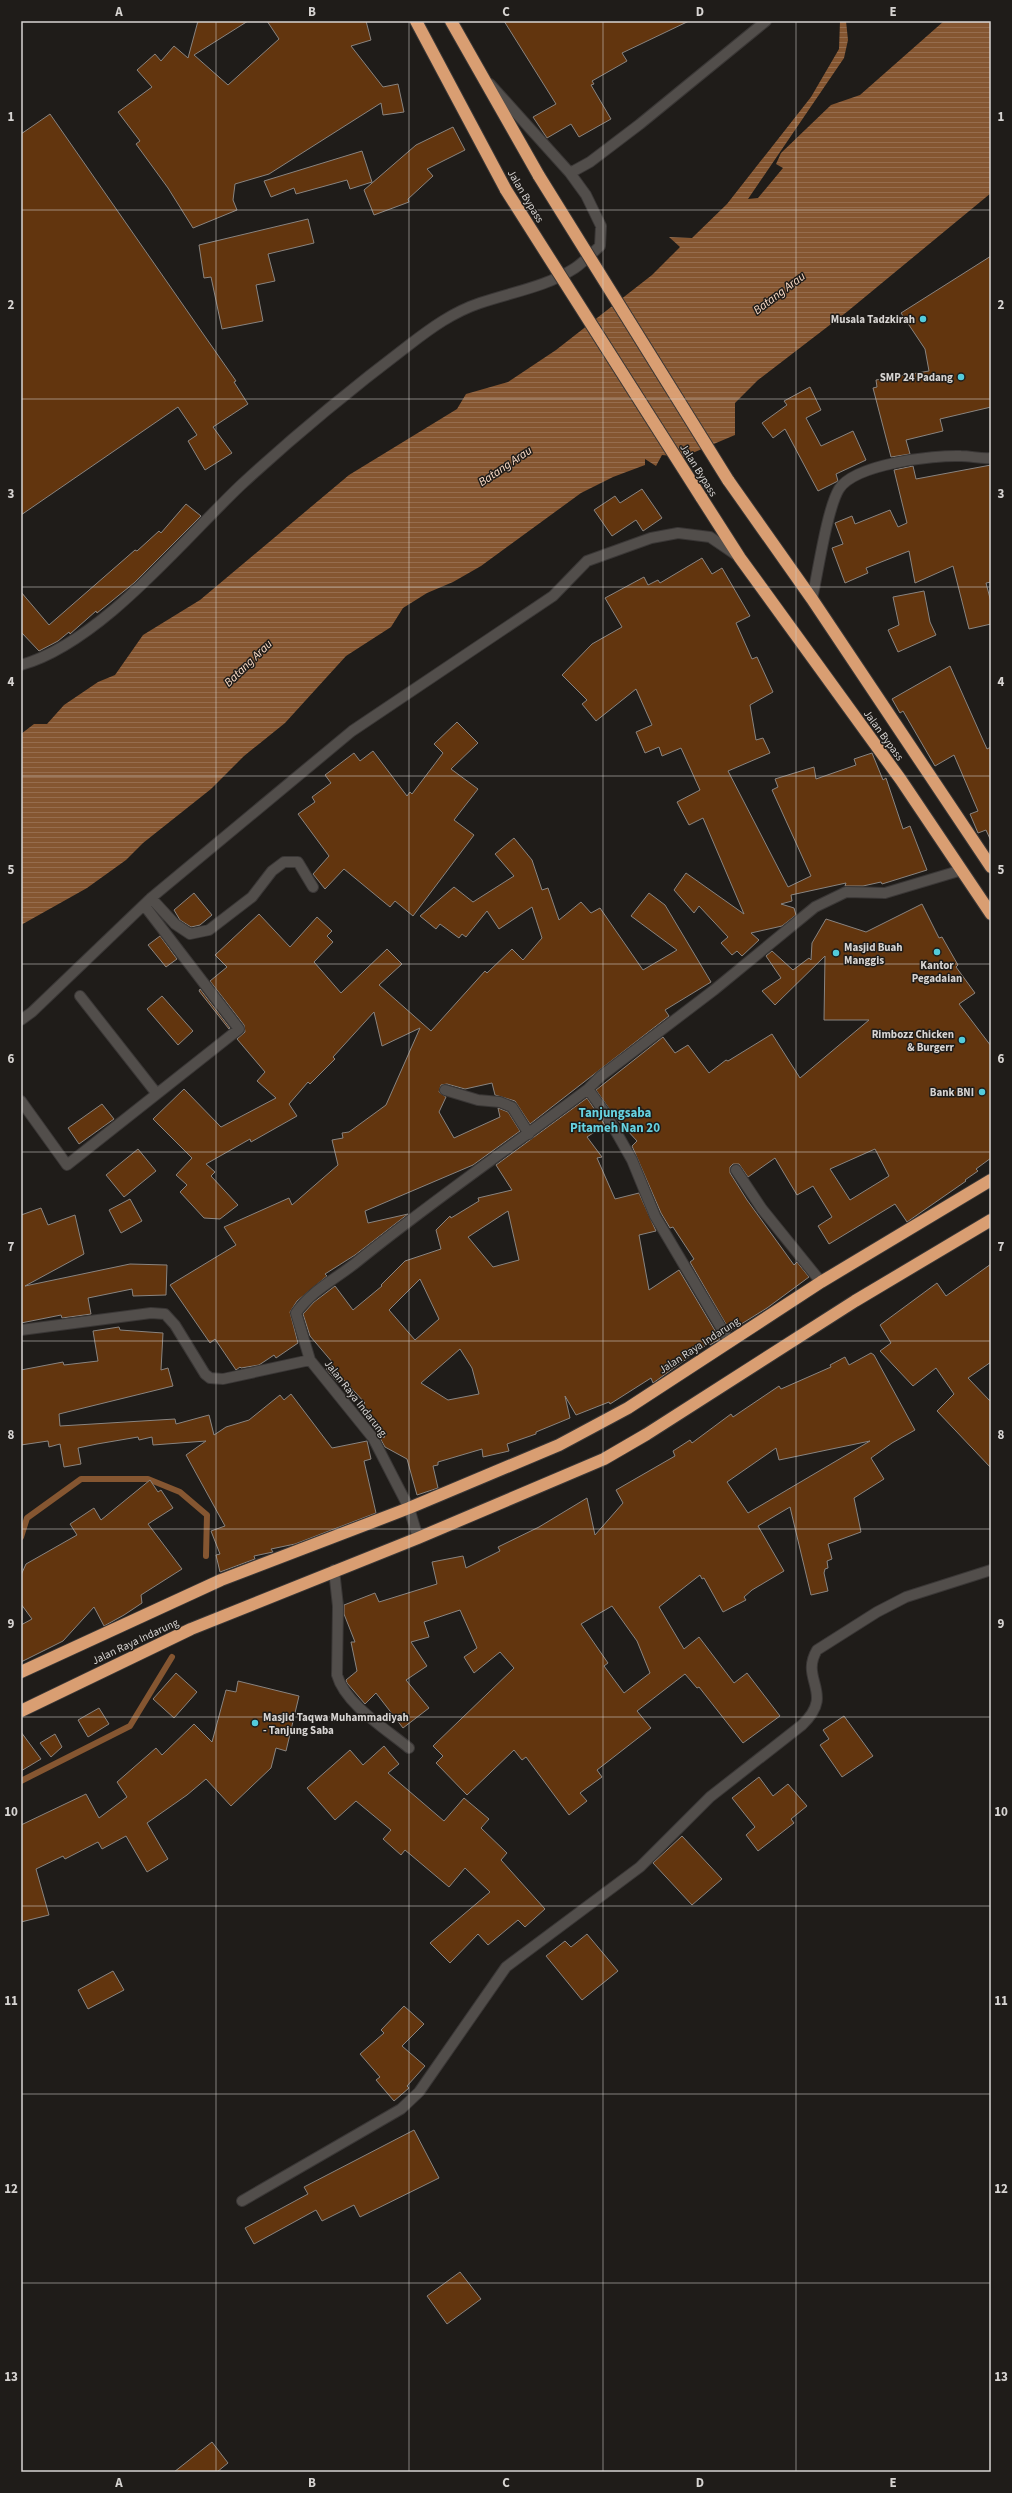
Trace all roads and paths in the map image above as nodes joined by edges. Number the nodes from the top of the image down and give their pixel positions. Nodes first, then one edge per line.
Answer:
1 (416, 21) edge
2 (451, 21) edge
3 (766, 21) edge
4 (480, 73) junction
5 (570, 173) junction
6 (991, 458) edge
7 (740, 558) junction
8 (812, 598) junction
9 (21, 665) edge
10 (991, 867) edge
11 (962, 870) junction
12 (313, 887) dead end
13 (147, 901) junction
14 (991, 914) edge
15 (80, 996) dead end
16 (21, 1020) edge
17 (588, 1089) junction
18 (445, 1090) dead end
19 (157, 1094) junction
20 (21, 1101) edge
21 (529, 1134) junction
22 (736, 1170) dead end
23 (991, 1180) edge
24 (991, 1221) edge
25 (821, 1282) junction
26 (21, 1330) edge
27 (729, 1341) junction
28 (310, 1360) junction
29 (409, 1508) junction
30 (418, 1538) junction
31 (334, 1570) junction
32 (991, 1570) edge
33 (21, 1672) edge
34 (21, 1711) edge
35 (409, 1748) dead end
36 (242, 2202) dead end

1 - 7 highway, Jalan Bypass, bridge
2 - 4 highway, Jalan Bypass
3 - 5 street
4 - 5 street
4 - 8 highway, Jalan Bypass, bridge
5 - 9 street
6 - 8 street
7 - 11 highway, Jalan Bypass
7 - 13 street
8 - 10 highway, Jalan Bypass
11 - 14 highway, Jalan Bypass
11 - 17 street
12 - 13 street
13 - 16 street
13 - 19 street
15 - 19 street
17 - 21 street
17 - 27 street
18 - 21 street
19 - 20 street
21 - 28 street
22 - 25 street
23 - 25 highway, Jalan Raya Indarung
24 - 30 highway, Jalan Raya Indarung
25 - 27 highway, Jalan Raya Indarung
26 - 28 street, Jalan Raya Indarung
27 - 29 highway, Jalan Raya Indarung
28 - 29 street, Jalan Raya Indarung
29 - 30 street, Jalan Raya Indarung
29 - 33 highway, Jalan Raya Indarung
30 - 31 highway, Jalan Raya Indarung
31 - 34 highway, Jalan Raya Indarung
31 - 35 street
32 - 36 street

